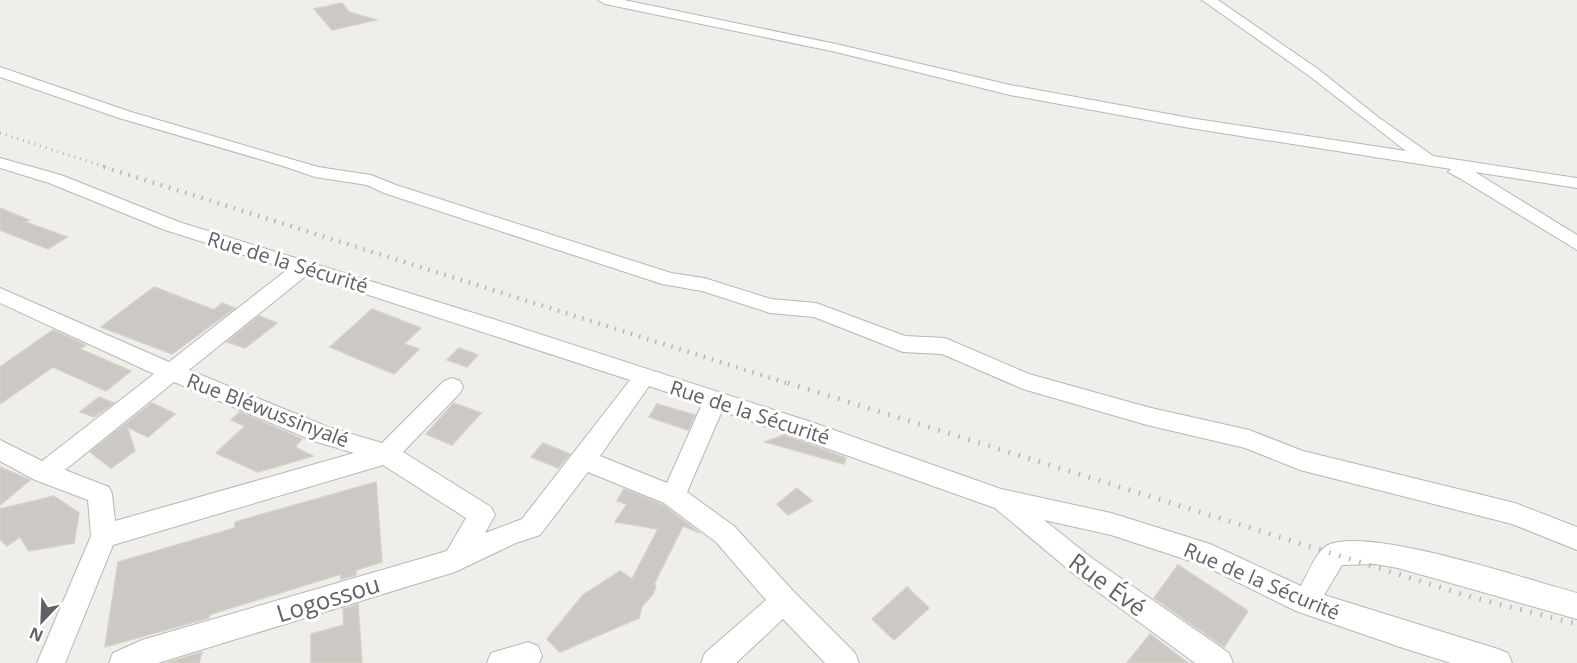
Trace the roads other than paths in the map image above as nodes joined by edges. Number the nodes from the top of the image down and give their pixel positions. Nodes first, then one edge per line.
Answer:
1 (605, 0) edge
2 (1209, 0) edge
3 (0, 72) edge
4 (1430, 161) junction
5 (0, 163) edge
6 (1577, 183) edge
7 (1577, 244) edge
8 (305, 266) junction
9 (0, 295) edge
10 (171, 372) junction
11 (644, 377) junction
12 (452, 387) dead end
13 (715, 401) junction
14 (0, 450) edge
15 (386, 454) junction
16 (584, 460) junction
17 (44, 473) junction
18 (673, 496) junction
19 (1001, 500) junction
20 (104, 536) junction
21 (1577, 539) edge
22 (455, 560) junction
23 (784, 601) junction
24 (1306, 602) junction
25 (1577, 606) edge
26 (528, 656) dead end
27 (51, 663) edge
28 (123, 663) edge
29 (501, 663) edge
30 (716, 663) edge
31 (845, 663) edge
32 (1219, 663) edge
33 (1498, 663) edge

1 - 4 street
2 - 4 street
3 - 21 street
4 - 6 street
4 - 7 street
5 - 8 street, Rue de la Sécurité
8 - 10 street
8 - 11 street, Rue de la Sécurité
9 - 10 street, Rue Bléwussinyalé
10 - 15 street, Rue Bléwussinyalé
10 - 17 street
11 - 13 street, Rue de la Sécurité
11 - 16 street
12 - 15 street
13 - 18 street
13 - 19 street, Rue de la Sécurité
14 - 17 street
15 - 20 street
15 - 22 street, Rue Bléwussinyalé
16 - 18 street
16 - 22 street, Logossou
17 - 20 street
18 - 23 street
19 - 24 street, Rue de la Sécurité
19 - 32 street, Rue Évé
20 - 27 street
22 - 28 street, Logossou
23 - 30 street
23 - 31 street
24 - 25 street
24 - 33 street, Rue de la Sécurité
26 - 29 street

